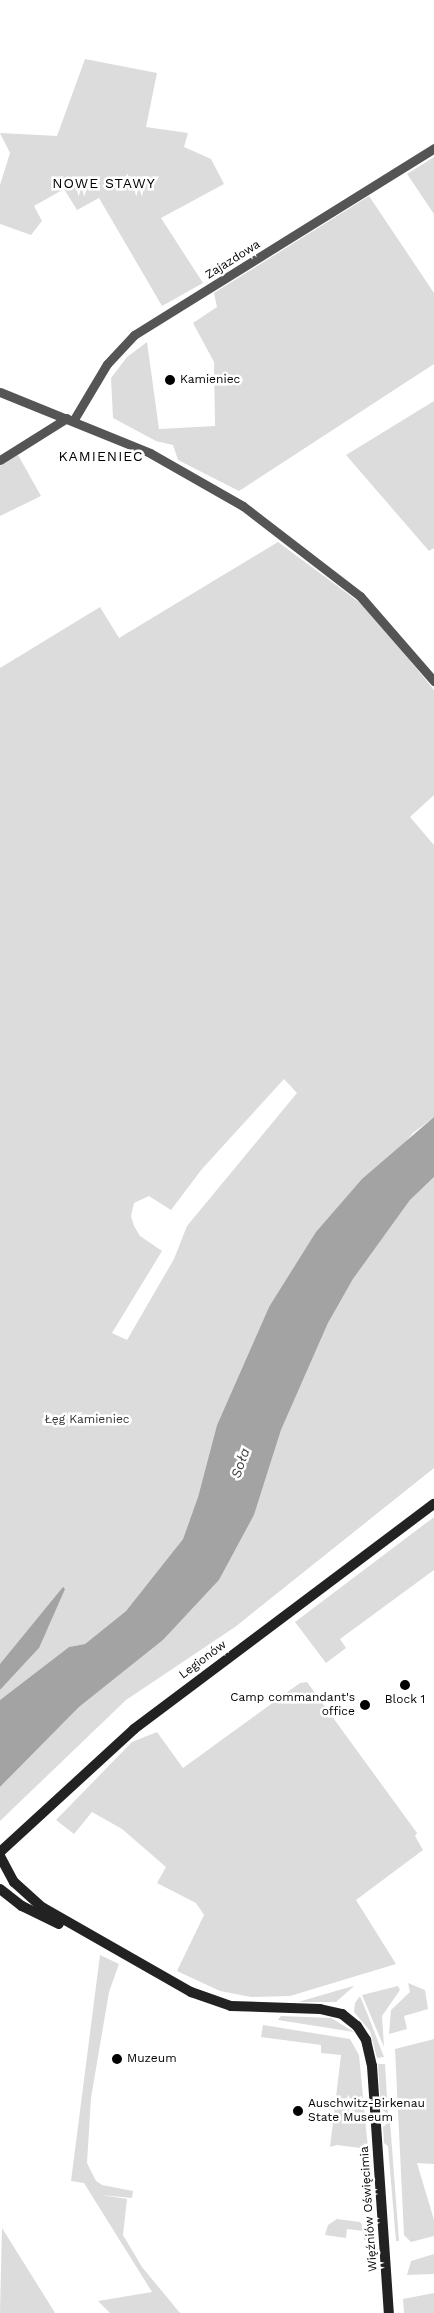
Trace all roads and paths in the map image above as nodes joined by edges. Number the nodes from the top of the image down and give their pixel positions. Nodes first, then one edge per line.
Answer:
1 (434, 148) edge
2 (0, 392) edge
3 (70, 419) junction
4 (0, 460) edge
5 (434, 681) edge
6 (434, 1504) edge
7 (0, 1852) edge
8 (0, 1856) edge
9 (0, 1889) edge
10 (99, 1942) junction
11 (389, 2313) edge

1 - 3 street, Zajazdowa
2 - 3 street
3 - 4 street
3 - 5 street
6 - 7 street, Legionów
8 - 10 street, Więźniów Oświęcimia
9 - 10 street, Więźniów Oświęcimia
10 - 11 street, Więźniów Oświęcimia

